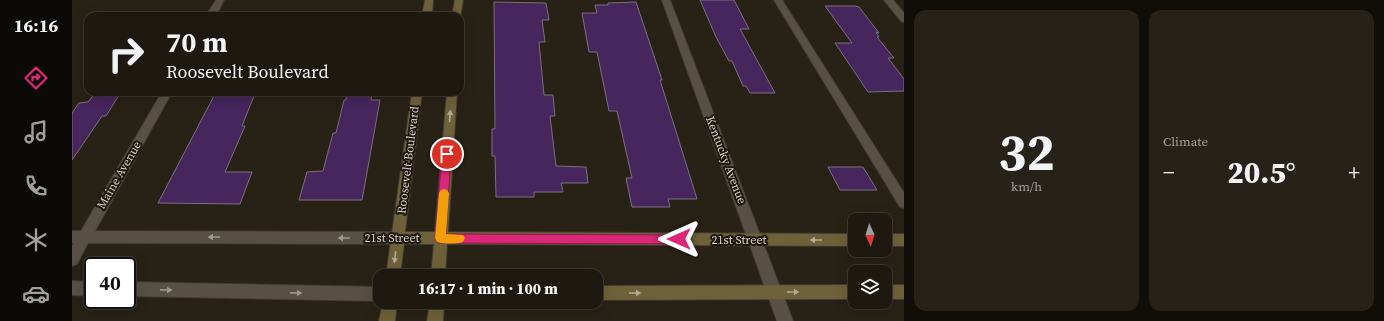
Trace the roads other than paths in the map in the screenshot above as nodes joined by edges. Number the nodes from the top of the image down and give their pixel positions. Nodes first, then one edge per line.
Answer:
1 (220, 0) edge
2 (429, 0) edge
3 (459, 0) edge
4 (666, 0) edge
5 (778, 0) edge
6 (888, 0) edge
7 (213, 12) edge
8 (428, 12) edge
9 (458, 12) edge
10 (904, 19) edge
11 (165, 96) edge
12 (416, 96) edge
13 (452, 96) edge
14 (904, 203) edge
15 (78, 237) edge
16 (397, 238) junction
17 (440, 238) junction
18 (756, 240) junction
19 (848, 240) edge
20 (892, 240) edge
21 (904, 240) edge
22 (72, 258) edge
23 (394, 269) edge
24 (438, 269) edge
25 (72, 288) edge
26 (84, 289) edge
27 (136, 289) edge
28 (774, 292) junction
29 (848, 292) edge
30 (892, 292) edge
31 (904, 292) edge
32 (603, 293) edge
33 (373, 294) edge
34 (389, 309) edge
35 (436, 309) edge
36 (387, 321) edge
37 (435, 321) edge
38 (785, 321) edge

1 - 7 street
2 - 8 street
3 - 9 street
4 - 18 street, Kentucky Avenue
5 - 14 lane
6 - 10 street
11 - 15 street, Maine Avenue
12 - 16 street, Roosevelt Boulevard
17 -> 13 street
16 -> 15 street, 21st Street
15 - 22 street, Maine Avenue
16 - 17 street, 21st Street
16 -> 23 street, Roosevelt Boulevard
17 - 18 street, 21st Street
17 - 24 street
19 -> 18 street, 21st Street
18 - 28 street, Kentucky Avenue
20 - 21 street
25 - 26 street
27 -> 33 street
28 -> 29 street
32 -> 28 street
28 - 38 street, Kentucky Avenue
30 - 31 street
34 - 36 street
35 - 37 street

